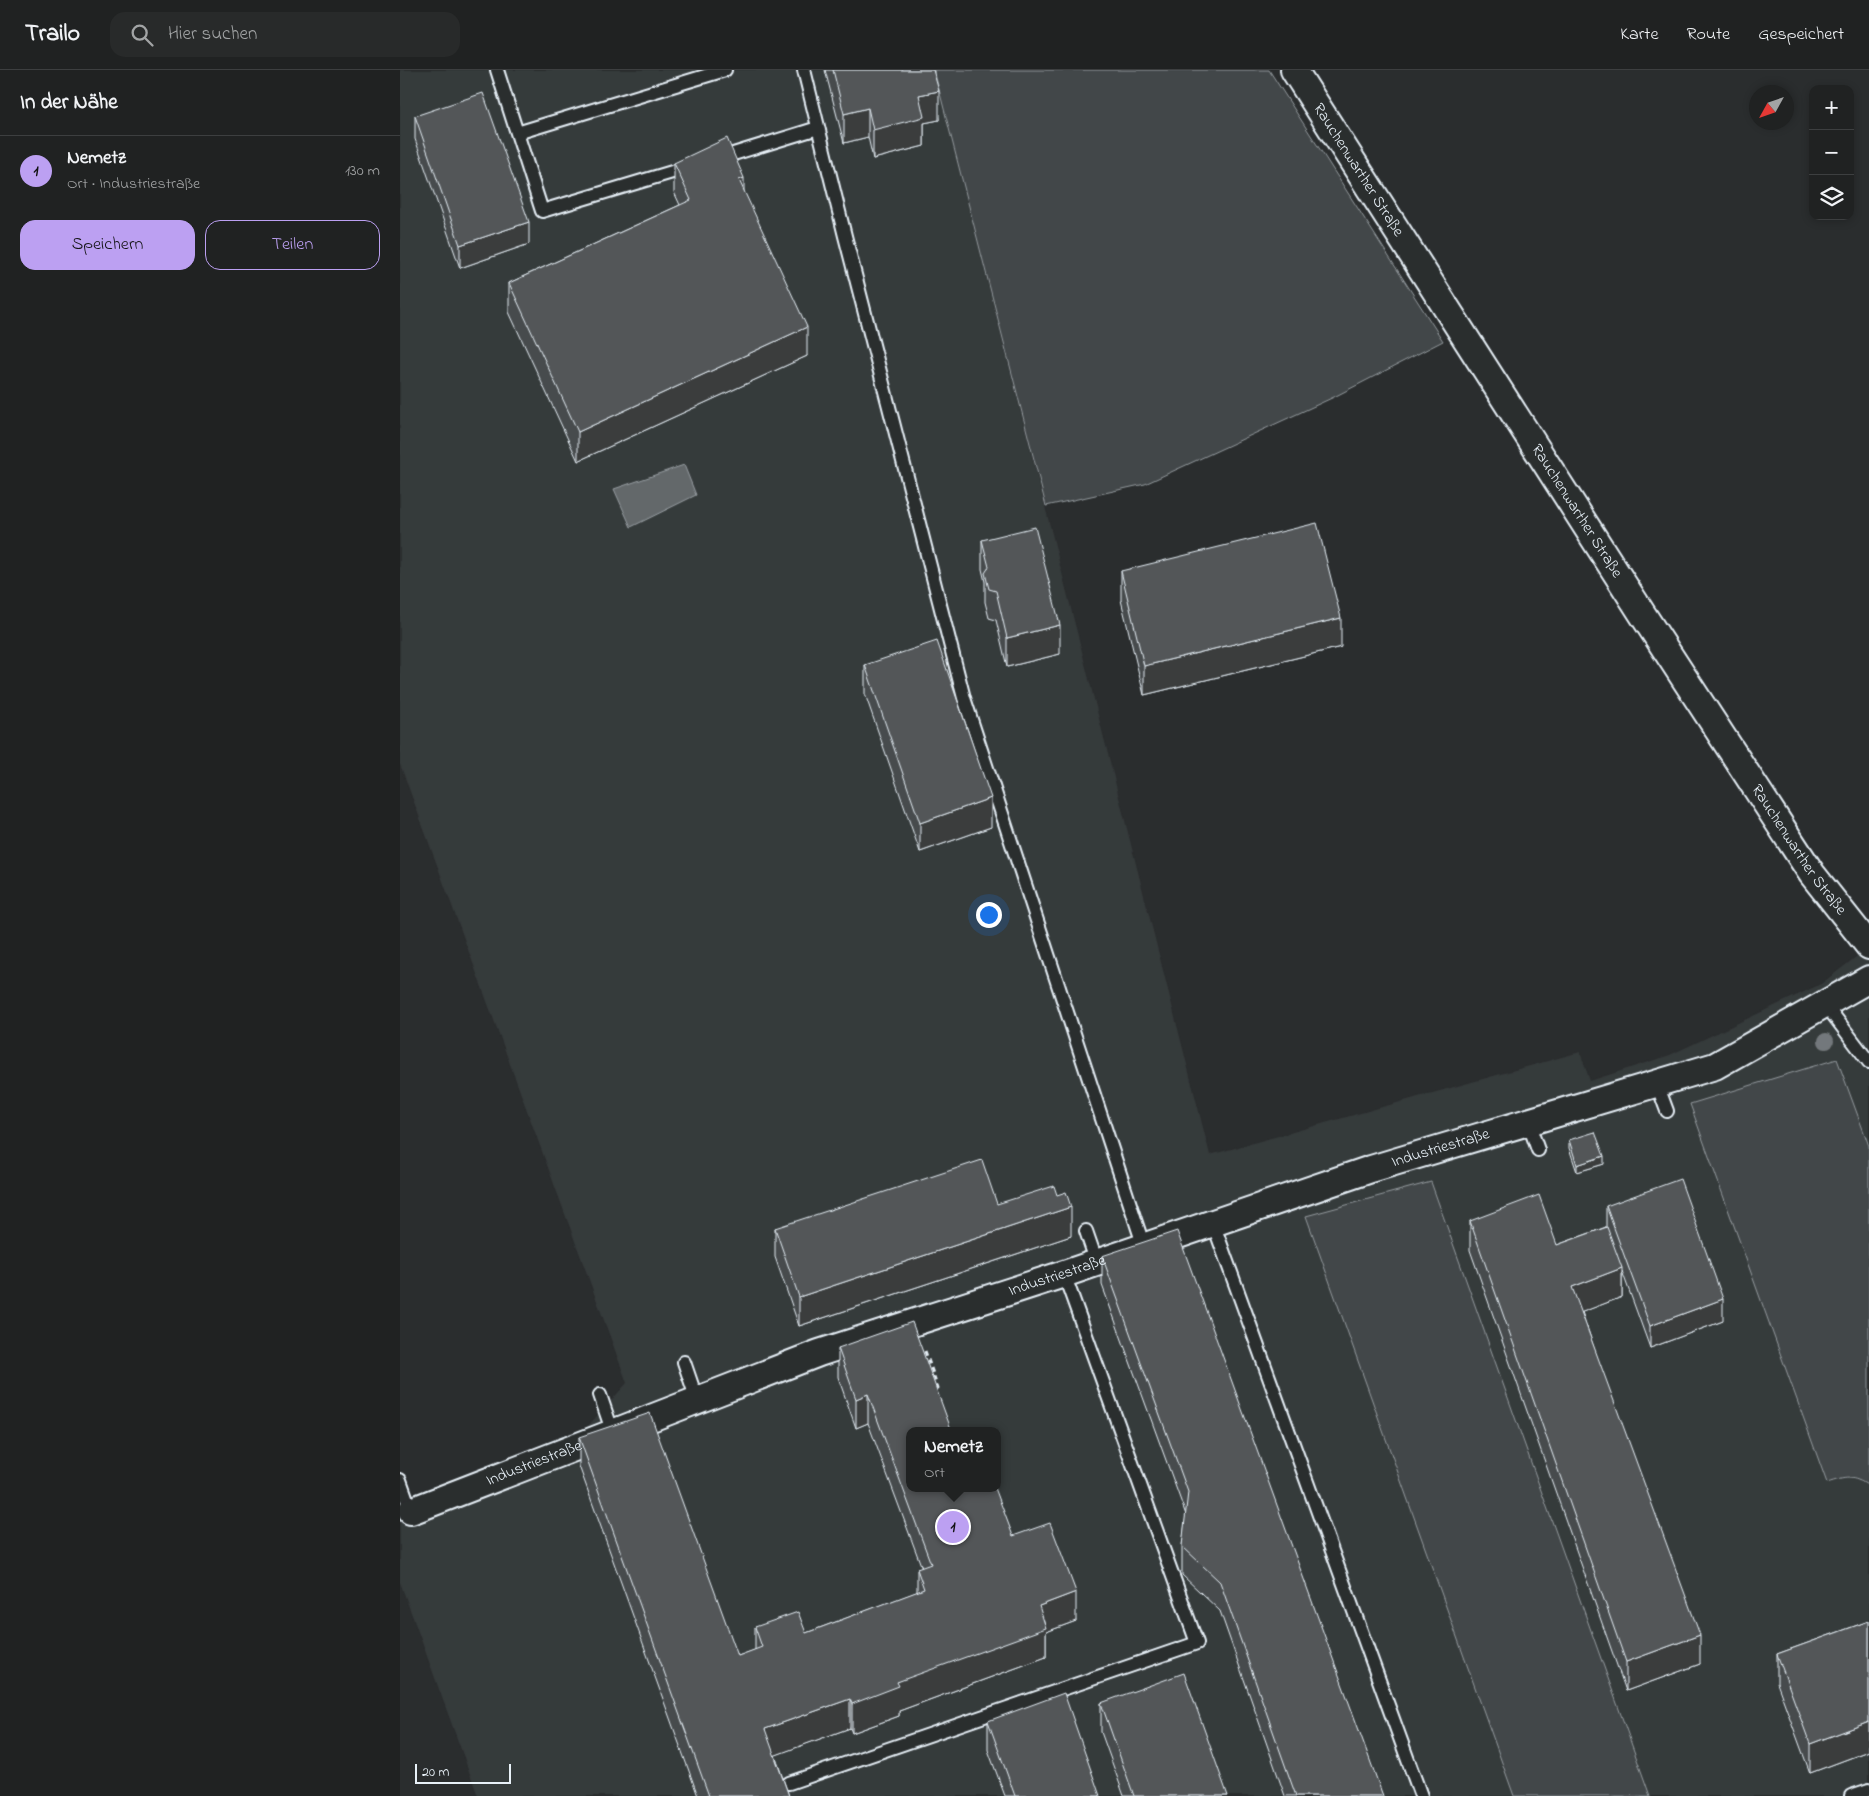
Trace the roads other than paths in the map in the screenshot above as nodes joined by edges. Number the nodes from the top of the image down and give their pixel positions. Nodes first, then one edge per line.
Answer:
1 (498, 70) edge
2 (725, 70) edge
3 (804, 70) edge
4 (1294, 70) edge
5 (818, 128) junction
6 (517, 133) junction
7 (1869, 946) edge
8 (1869, 979) edge
9 (1825, 1004) junction
10 (1869, 1062) edge
11 (1657, 1084) junction
12 (1667, 1111) dead end
13 (1528, 1122) junction
14 (1538, 1150) dead end
15 (1213, 1223) junction
16 (1086, 1231) dead end
17 (1144, 1247) junction
18 (1097, 1263) junction
19 (1064, 1274) junction
20 (684, 1362) dead end
21 (600, 1395) dead end
22 (697, 1400) junction
23 (613, 1433) junction
24 (400, 1480) edge
25 (411, 1511) joint
26 (789, 1783) dead end
27 (1869, 1790) edge
28 (1421, 1796) edge
29 (1851, 1796) edge

1 - 6 lane
2 - 6 lane
3 - 5 lane
4 - 7 street, Rauchenwarther Straße
5 - 6 lane
5 - 17 lane
8 - 9 street, Industriestraße
9 - 10 lane
9 - 11 street, Industriestraße
11 - 12 lane
11 - 13 street, Industriestraße
13 - 14 lane
13 - 15 street, Industriestraße
15 - 17 street, Industriestraße
15 - 28 lane
16 - 18 lane
17 - 18 street, Industriestraße
18 - 19 street, Industriestraße
19 - 22 street, Industriestraße
19 - 26 lane
20 - 22 lane
21 - 23 lane
22 - 23 street, Industriestraße
23 - 25 street, Industriestraße
24 - 25 lane
27 - 29 lane

